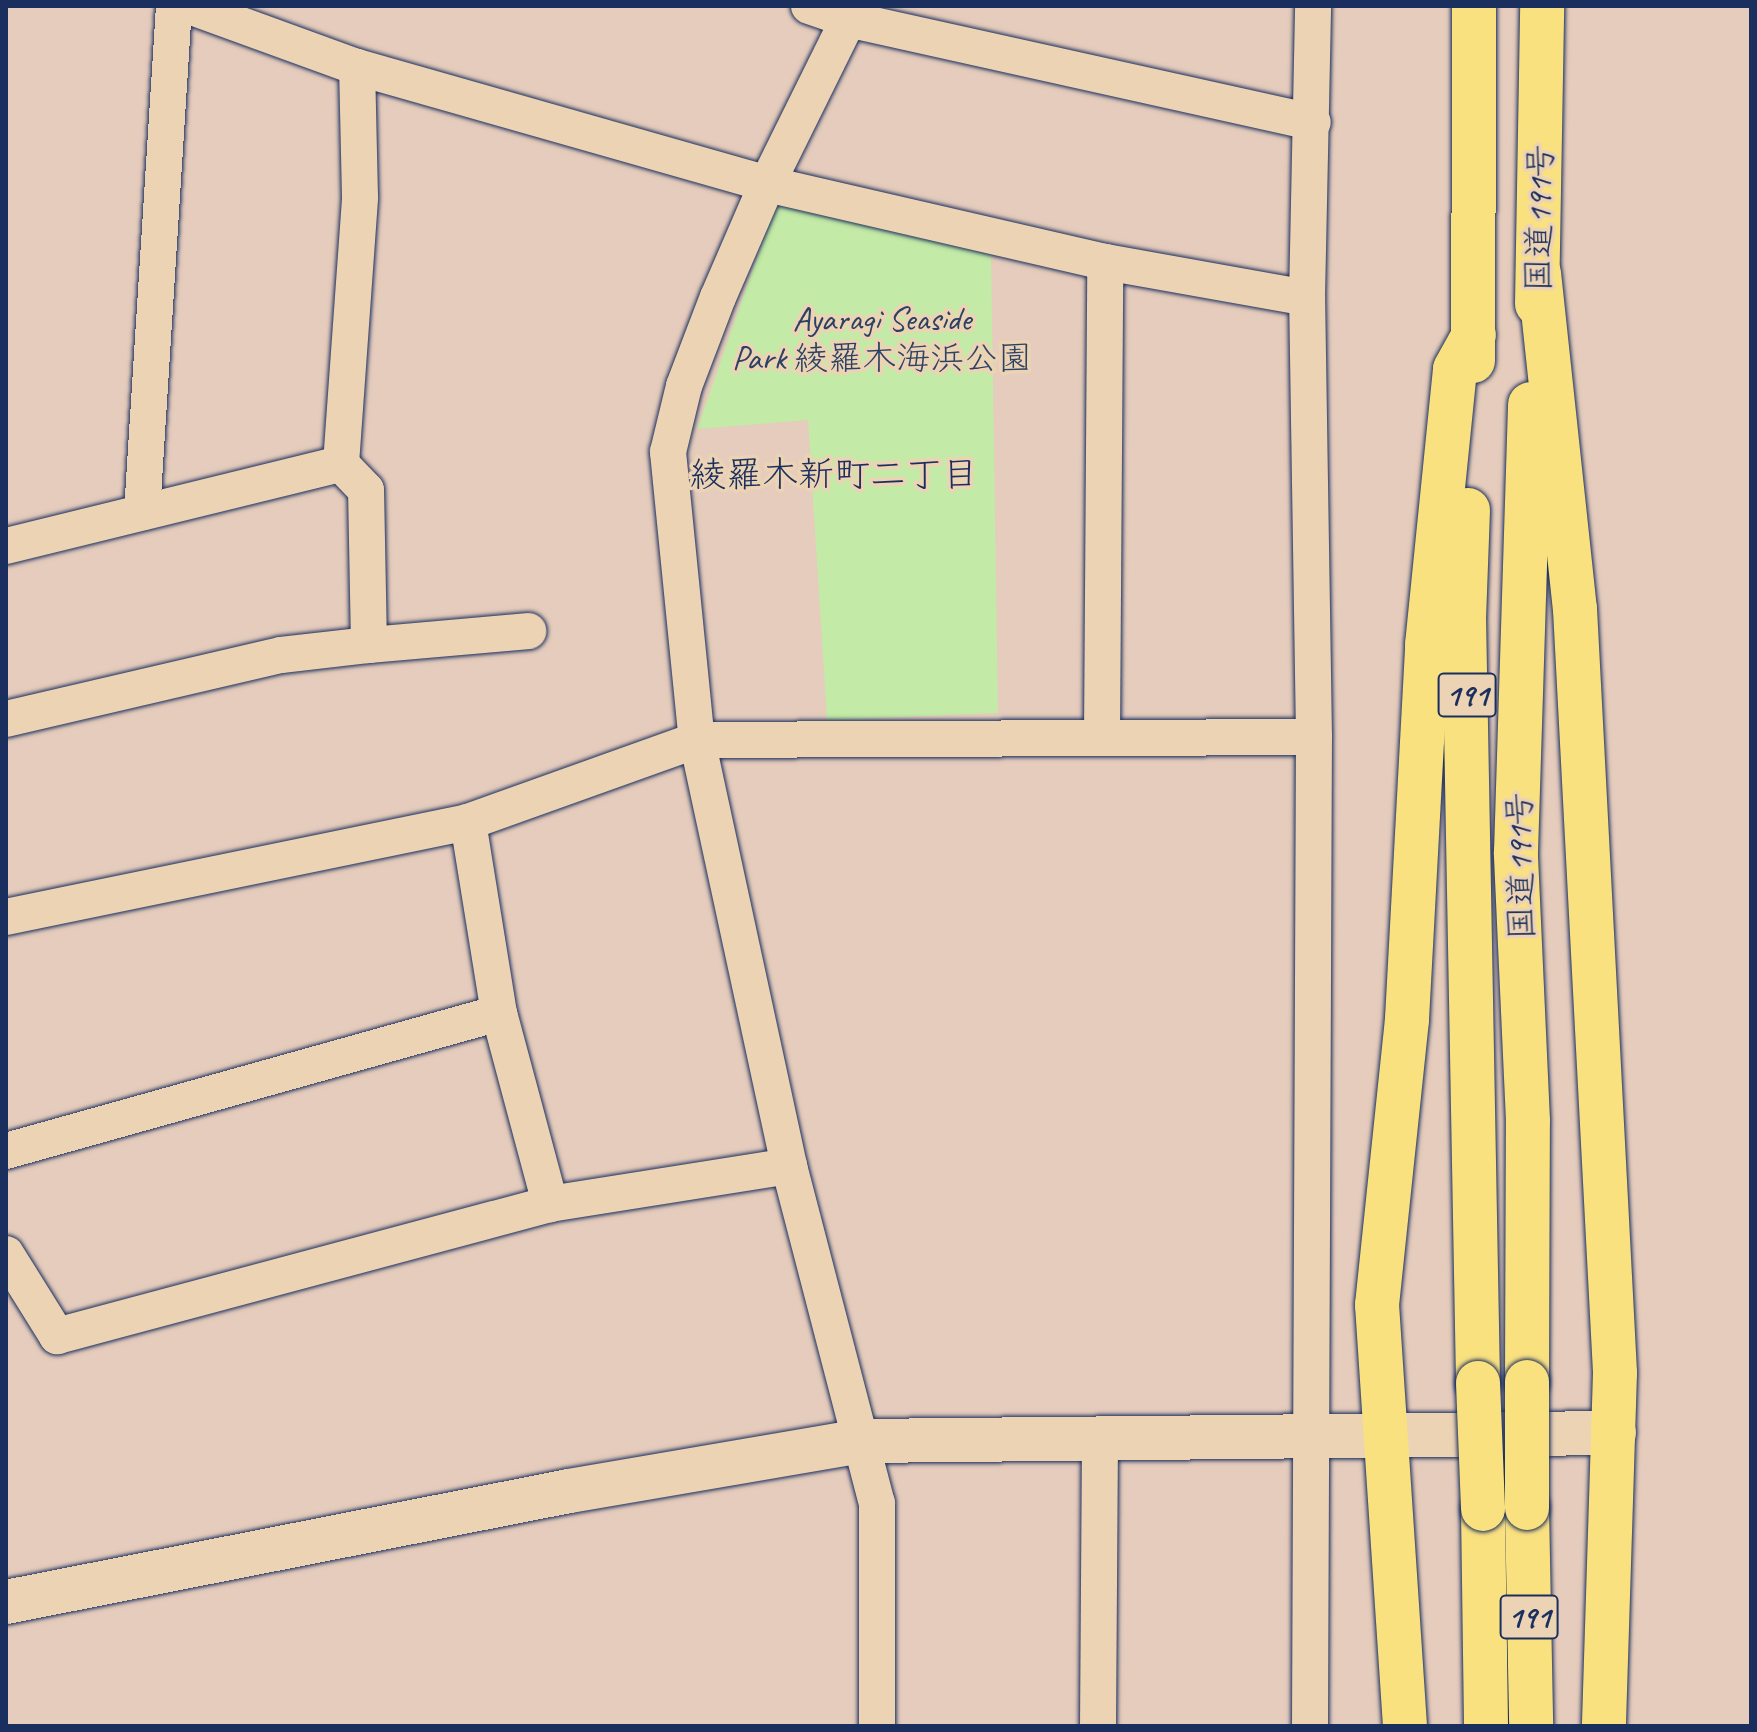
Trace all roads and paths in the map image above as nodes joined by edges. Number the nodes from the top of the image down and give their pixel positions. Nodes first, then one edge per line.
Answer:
1 (174, 6) edge
2 (189, 6) edge
3 (809, 6) edge
4 (1313, 6) edge
5 (1474, 6) edge
6 (1542, 6) edge
7 (851, 12) edge
8 (357, 67) junction
9 (1313, 122) junction
10 (767, 184) junction
11 (1105, 262) junction
12 (1539, 273) junction
13 (1307, 298) junction
14 (1474, 335) junction
15 (341, 464) junction
16 (142, 512) junction
17 (6, 546) edge
18 (528, 631) dead end
19 (369, 645) junction
20 (6, 719) edge
21 (1102, 737) junction
22 (1314, 737) junction
23 (697, 740) junction
24 (468, 822) junction
25 (6, 915) edge
26 (499, 1013) junction
27 (6, 1151) edge
28 (789, 1166) junction
29 (550, 1204) junction
30 (6, 1254) edge
31 (1614, 1433) junction
32 (1309, 1435) junction
33 (1387, 1435) junction
34 (1100, 1440) junction
35 (862, 1441) junction
36 (6, 1602) edge
37 (877, 1726) edge
38 (1098, 1726) edge
39 (1310, 1726) edge
40 (1405, 1726) edge
41 (1486, 1726) edge
42 (1531, 1726) edge
43 (1604, 1726) edge

1 - 16 street
2 - 8 street
3 - 7 street
4 - 9 street
5 - 14 highway, 国道191号 / 191
6 - 12 highway, 国道191号 / 191
7 - 9 street
7 - 10 street
8 - 10 street
8 - 15 street
9 - 13 street
10 - 11 street
10 - 23 street
11 - 13 street
11 - 21 street
12 - 31 highway
12 - 42 highway, 国道191号 / 191, bridge
13 - 22 street
14 - 33 highway
14 - 41 highway, 国道191号 / 191, bridge
15 - 16 street
15 - 19 street
16 - 17 street
18 - 19 street
19 - 20 street
21 - 22 street
21 - 23 street
22 - 32 street
23 - 24 street
23 - 28 street
24 - 25 street
24 - 26 street
26 - 27 street
26 - 29 street
28 - 29 street
28 - 35 street
29 - 30 street
31 - 33 street
31 - 43 highway
32 - 33 street
32 - 34 street
32 - 39 street
33 - 40 highway
34 - 35 street
34 - 38 street
35 - 36 street
35 - 37 street

